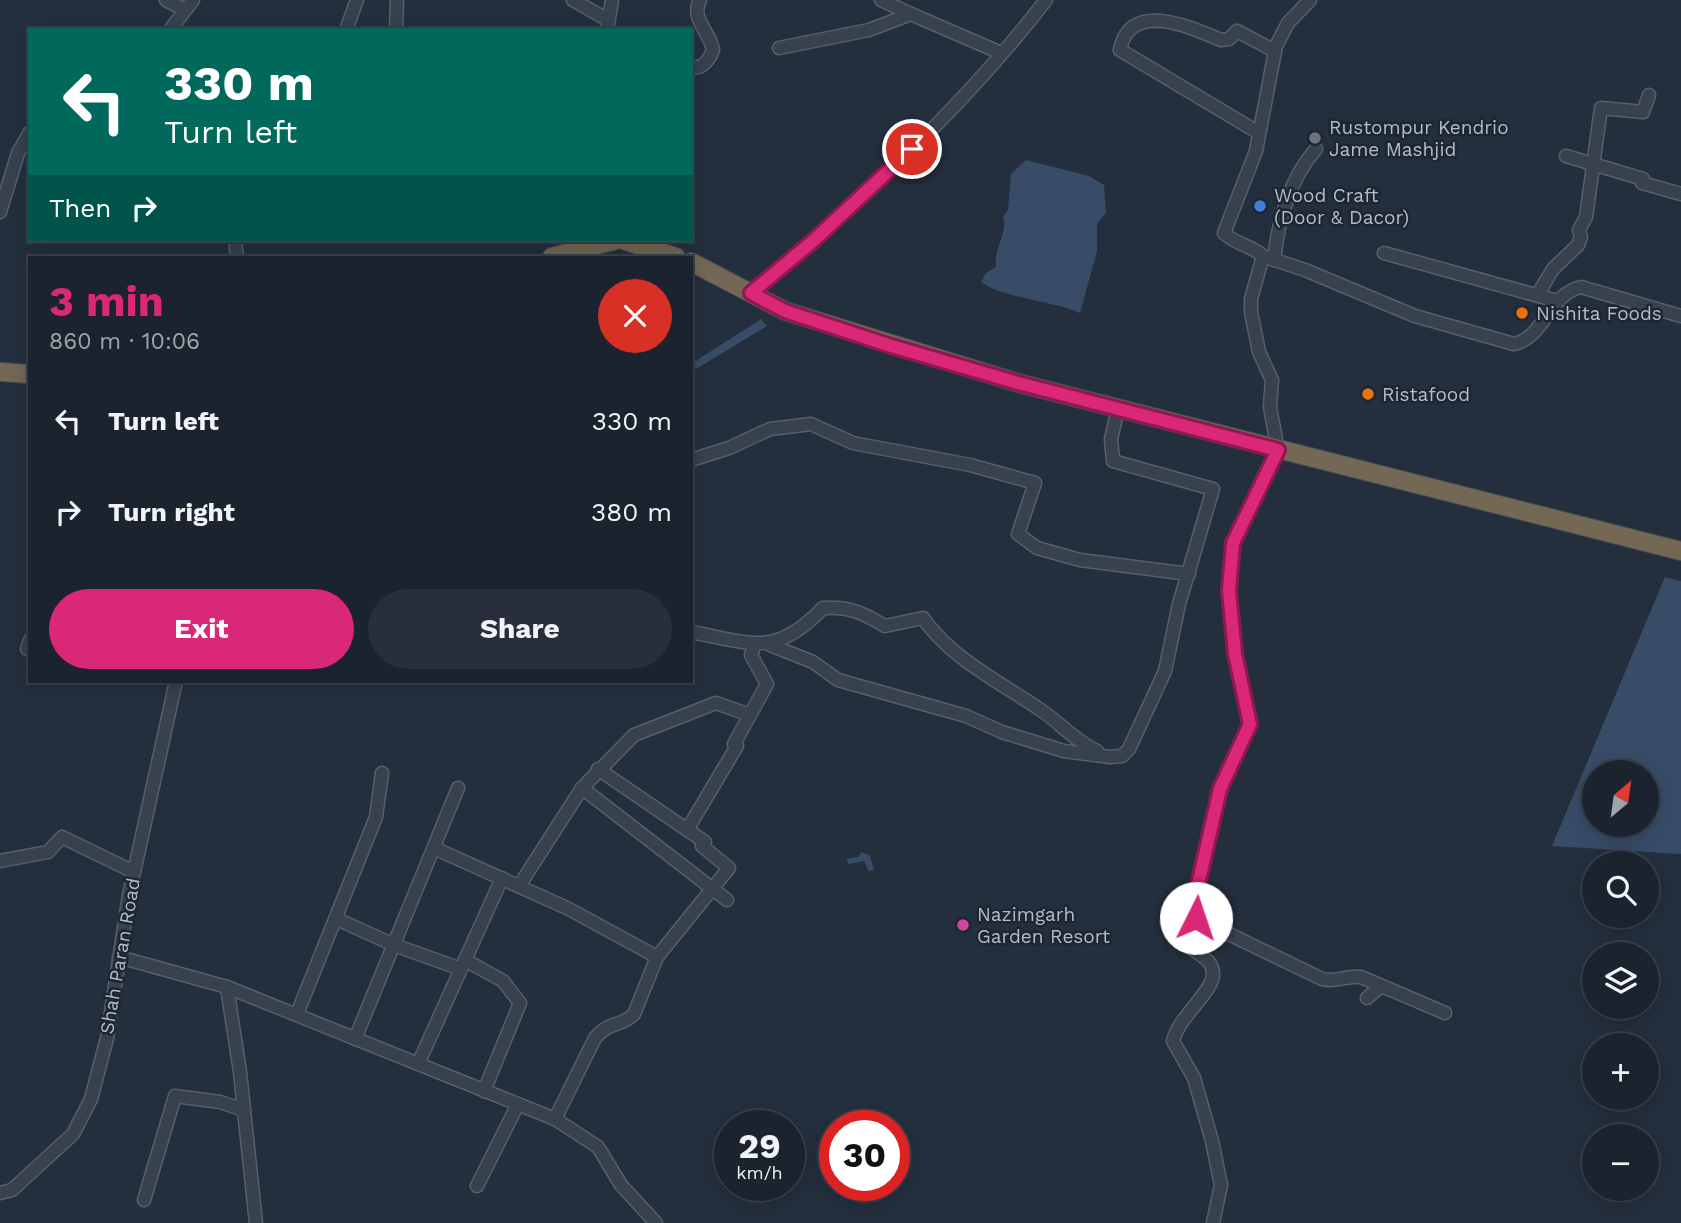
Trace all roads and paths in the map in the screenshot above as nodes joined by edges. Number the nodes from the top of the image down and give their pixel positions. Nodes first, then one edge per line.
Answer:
1 (166, 0) edge
2 (357, 0) edge
3 (397, 0) edge
4 (573, 0) edge
5 (612, 0) edge
6 (699, 0) edge
7 (881, 0) edge
8 (1046, 0) edge
9 (1310, 0) edge
10 (189, 5) edge
11 (911, 14) junction
12 (607, 25) edge
13 (172, 28) edge
14 (347, 28) edge
15 (396, 28) edge
16 (779, 48) dead end
17 (1275, 51) junction
18 (1001, 53) junction
19 (693, 67) edge
20 (1649, 95) dead end
21 (1259, 133) junction
22 (28, 136) edge
23 (1316, 149) dead end
24 (1566, 156) dead end
25 (1592, 164) junction
26 (1681, 194) edge
27 (0, 212) edge
28 (607, 242) edge
29 (629, 242) edge
30 (569, 251) edge
31 (1384, 253) dead end
32 (673, 256) edge
33 (1269, 258) junction
34 (693, 263) edge
35 (1538, 294) junction
36 (757, 295) junction
37 (1557, 301) junction
38 (1681, 316) edge
39 (0, 372) edge
40 (28, 374) edge
41 (1118, 409) junction
42 (1278, 450) junction
43 (693, 459) edge
44 (1681, 551) edge
45 (1189, 574) junction
46 (693, 632) edge
47 (755, 644) junction
48 (770, 645) junction
49 (176, 683) edge
50 (750, 715) junction
51 (1110, 757) junction
52 (598, 769) junction
53 (382, 773) dead end
54 (458, 788) dead end
55 (582, 788) junction
56 (687, 830) junction
57 (434, 848) junction
58 (0, 861) edge
59 (134, 872) junction
60 (502, 878) junction
61 (519, 886) junction
62 (714, 887) junction
63 (727, 900) dead end
64 (1196, 918) junction
65 (337, 919) junction
66 (394, 945) junction
67 (119, 957) junction
68 (657, 957) junction
69 (463, 965) junction
70 (1381, 986) junction
71 (227, 987) junction
72 (1367, 998) dead end
73 (1445, 1013) dead end
74 (297, 1014) junction
75 (355, 1039) junction
76 (419, 1062) junction
77 (484, 1091) junction
78 (517, 1106) junction
79 (244, 1110) junction
80 (555, 1119) junction
81 (477, 1186) dead end
82 (0, 1193) edge
83 (144, 1200) dead end
84 (257, 1223) edge
85 (656, 1223) edge
86 (1213, 1223) edge

1 - 10 street
2 - 14 street
3 - 15 street
4 - 12 street
5 - 12 street
6 - 19 street
7 - 11 street
8 - 18 street
9 - 17 street
10 - 13 street
11 - 16 street
11 - 18 street
17 - 21 street
17 - 21 street
18 - 36 street
20 - 25 street
21 - 33 street
22 - 27 street
23 - 33 street
24 - 25 street
25 - 26 street
25 - 35 street
28 - 30 highway
29 - 32 highway
31 - 35 street
33 - 37 street
33 - 42 street
34 - 36 highway
35 - 37 street
36 - 41 highway
37 - 38 street
39 - 40 highway
41 - 42 highway
41 - 45 street
42 - 44 highway
42 - 64 street
43 - 45 street
45 - 51 street
46 - 47 street
47 - 48 street
47 - 50 street
48 - 51 street
48 - 51 street
49 - 59 street, Shah Paran Road
50 - 52 street
50 - 56 street
52 - 55 street
52 - 56 street
53 - 65 street
54 - 57 street
55 - 61 street
55 - 62 street
56 - 62 street
57 - 60 street
57 - 66 street
58 - 59 street
59 - 67 street, Shah Paran Road
60 - 61 street
60 - 69 street
61 - 68 street
62 - 63 street
62 - 68 street
64 - 70 street
64 - 86 street
65 - 66 street
65 - 74 street
66 - 69 street
66 - 75 street
67 - 71 street
67 - 82 street, Shah Paran Road
68 - 80 street
69 - 76 street
69 - 77 street
70 - 72 street
70 - 73 street
71 - 74 street
71 - 79 street
74 - 75 street
75 - 76 street
76 - 77 street
77 - 78 street
78 - 80 street
78 - 81 street
79 - 83 street
79 - 84 street
80 - 85 street

